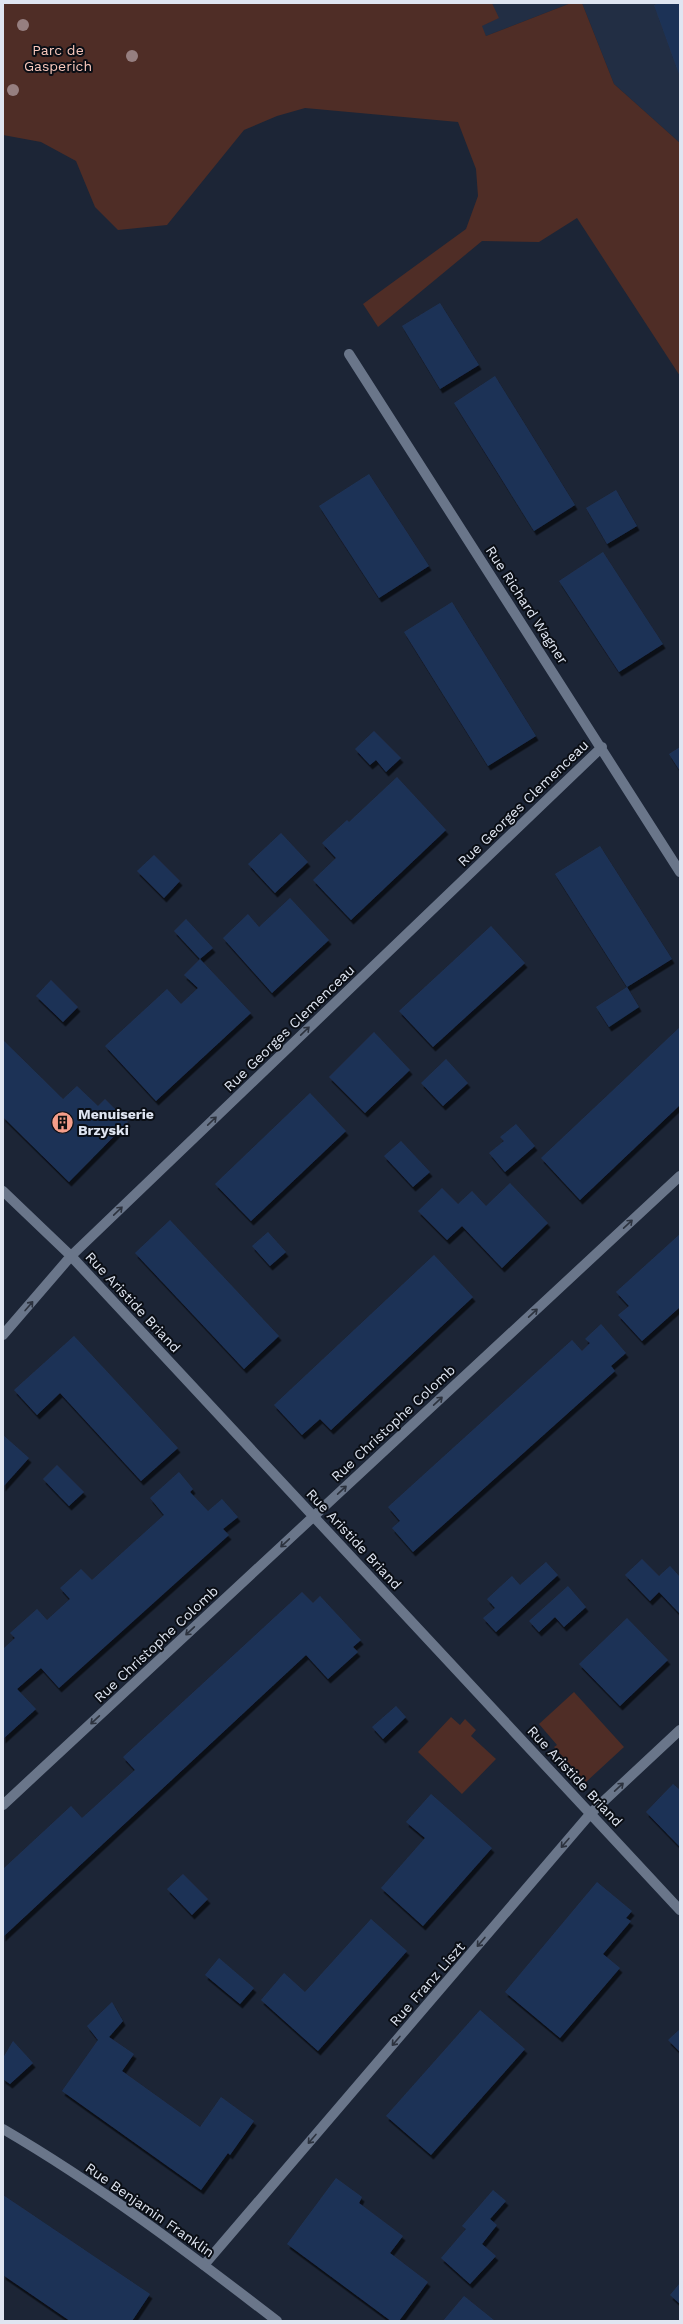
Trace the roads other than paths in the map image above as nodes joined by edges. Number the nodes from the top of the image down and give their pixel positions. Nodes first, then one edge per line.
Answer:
1 (349, 354) dead end
2 (602, 747) junction
3 (680, 872) edge
4 (680, 1176) edge
5 (3, 1191) edge
6 (71, 1256) junction
7 (3, 1335) edge
8 (314, 1516) junction
9 (680, 1730) edge
10 (3, 1805) edge
11 (591, 1814) junction
12 (680, 1910) edge
13 (3, 2129) edge
14 (204, 2265) junction
15 (277, 2321) edge

1 - 2 street, Rue Richard Wagner
2 - 3 street, Rue Richard Wagner
6 -> 2 street, Rue Georges Clemenceau
8 -> 4 street, Rue Christophe Colomb
5 - 6 street, Rue Aristide Briand
7 -> 6 street, Rue Georges Clemenceau
6 - 8 street, Rue Aristide Briand
8 -> 10 street, Rue Christophe Colomb
8 - 11 street, Rue Aristide Briand
11 -> 9 street, Rue Franz Liszt
11 - 12 street, Rue Aristide Briand
11 -> 14 street, Rue Franz Liszt
13 - 14 street, Rue Benjamin Franklin
14 - 15 street, Rue Benjamin Franklin

